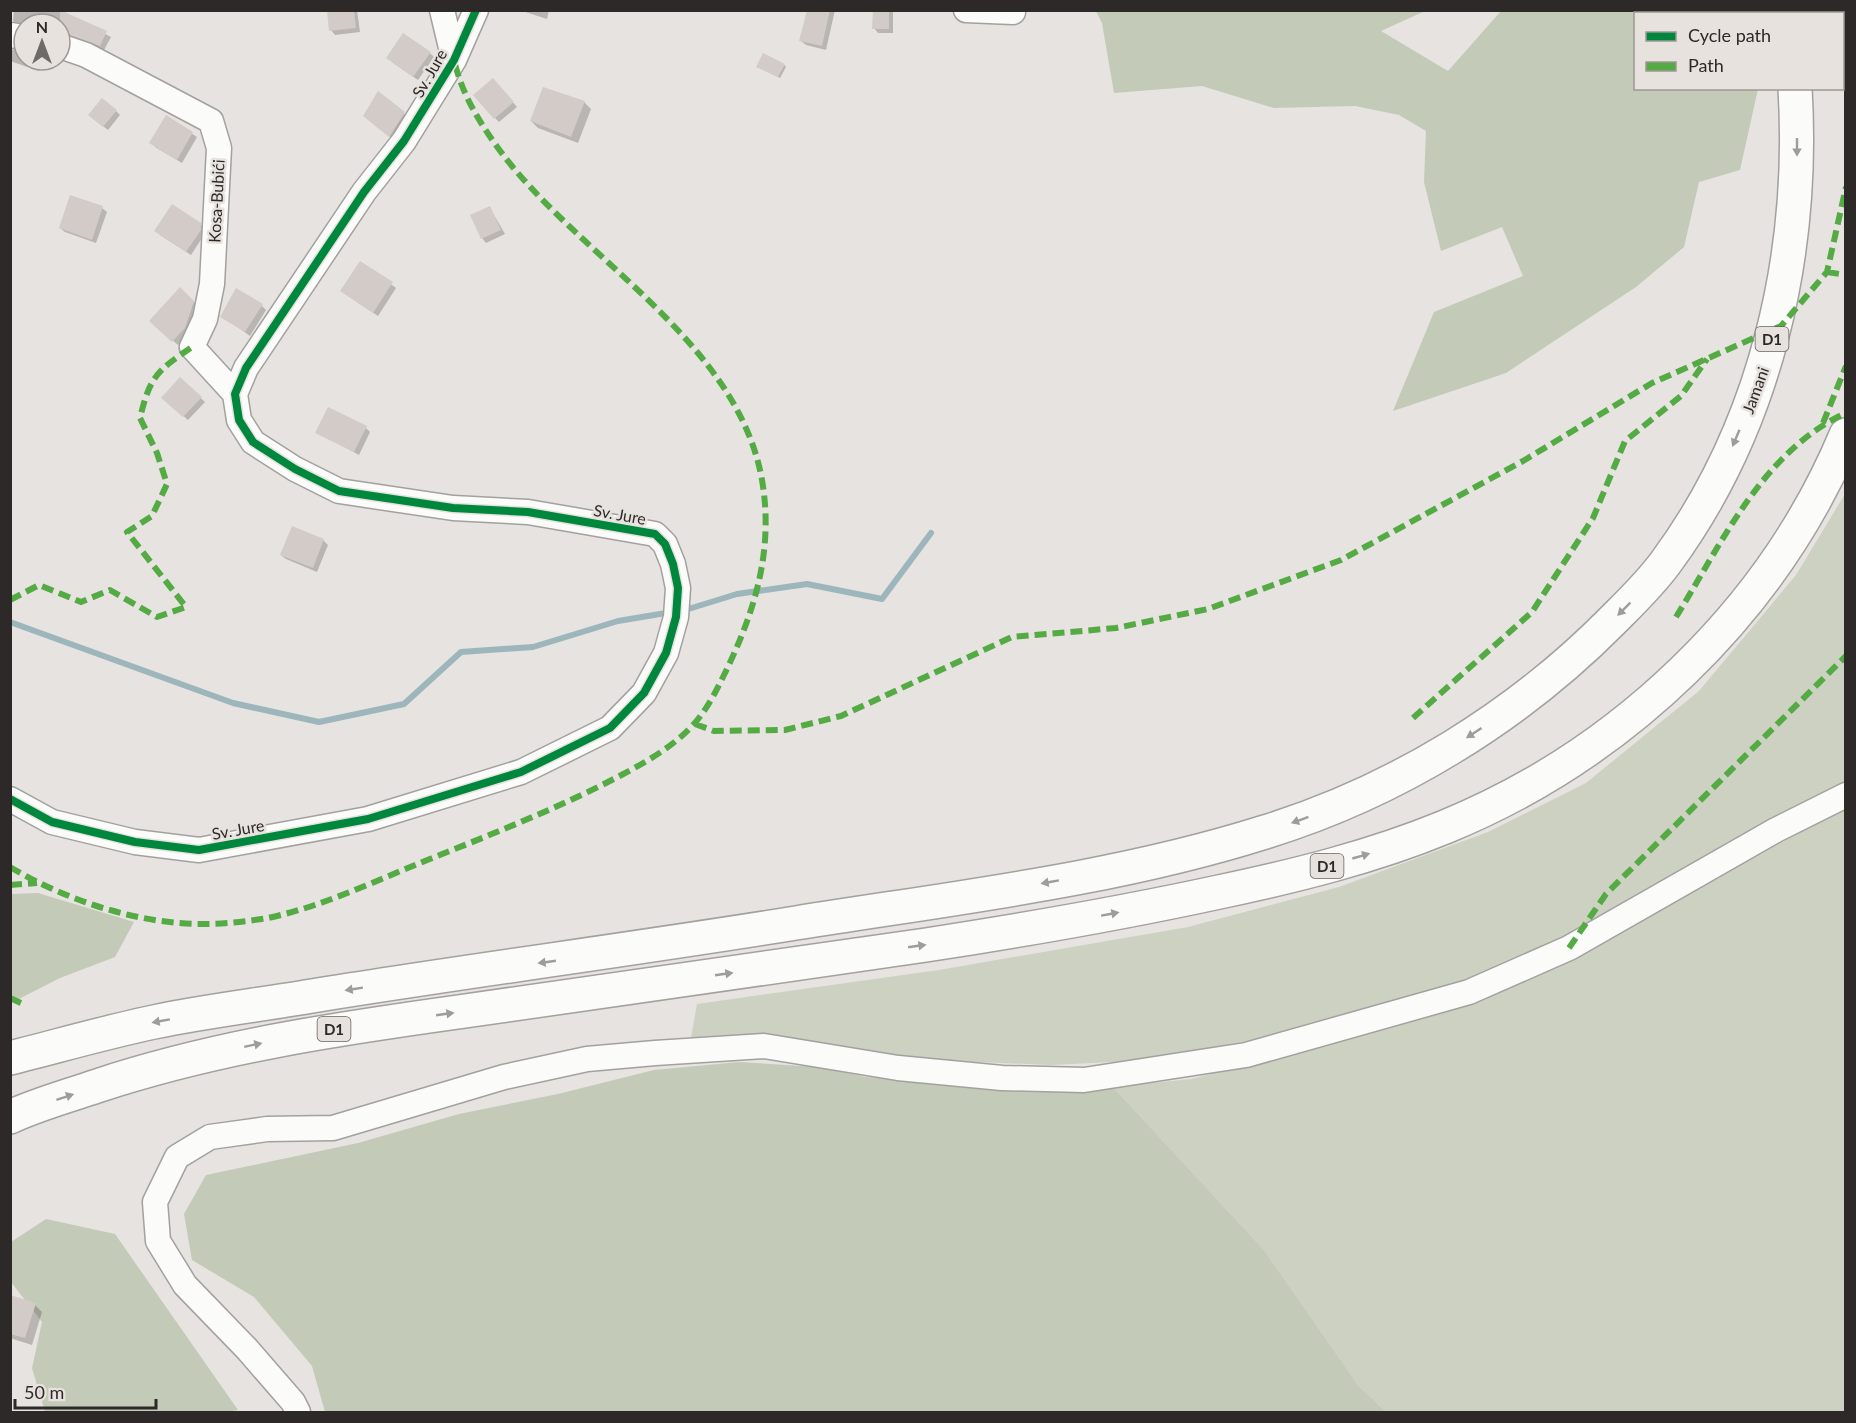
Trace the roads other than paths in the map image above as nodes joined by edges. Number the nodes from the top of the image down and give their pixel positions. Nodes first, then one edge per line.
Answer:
1 (442, 10) edge
2 (476, 10) edge
3 (966, 10) edge
4 (1012, 12) dead end
5 (72, 50) edge
6 (454, 60) junction
7 (1795, 90) edge
8 (235, 394) junction
9 (1840, 448) edge
10 (1845, 795) edge
11 (10, 799) edge
12 (10, 1058) edge
13 (10, 1117) edge
14 (298, 1413) edge

1 - 6 street
2 - 6 street, Sv. Jure
3 - 4 street
5 - 8 street, Kosa-Bubići
6 - 8 street, Sv. Jure
7 -> 12 highway, Jamani / D1
8 - 11 street, Sv. Jure
13 -> 9 highway, D1
10 - 14 street

